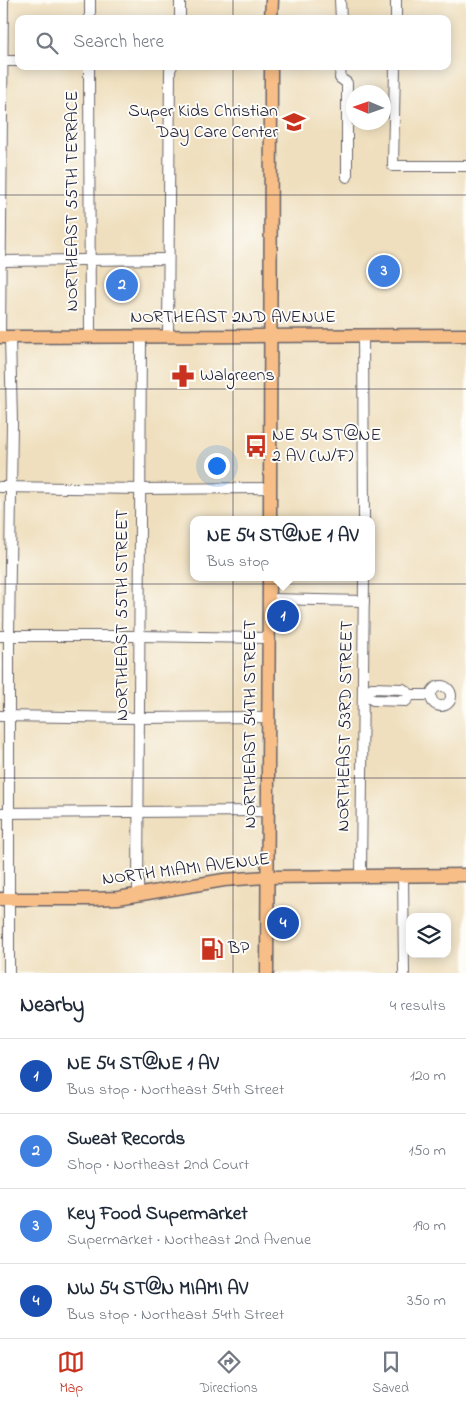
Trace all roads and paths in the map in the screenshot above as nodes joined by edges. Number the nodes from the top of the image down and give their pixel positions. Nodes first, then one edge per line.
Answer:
1 (3, 0) edge
2 (90, 0) edge
3 (180, 0) edge
4 (272, 0) edge
5 (340, 0) edge
6 (396, 0) edge
7 (90, 15) edge
8 (180, 15) edge
9 (272, 15) edge
10 (341, 15) edge
11 (396, 15) edge
12 (1, 61) edge
13 (15, 61) edge
14 (90, 70) edge
15 (170, 70) edge
16 (271, 70) edge
17 (341, 70) edge
18 (395, 70) edge
19 (466, 166) edge
20 (347, 177) dead end
21 (90, 259) junction
22 (168, 259) junction
23 (0, 262) edge
24 (363, 335) junction
25 (466, 335) edge
26 (90, 336) junction
27 (142, 336) junction
28 (168, 336) junction
29 (271, 336) junction
30 (4, 337) edge
31 (0, 487) edge
32 (11, 487) junction
33 (270, 488) junction
34 (140, 489) junction
35 (270, 516) edge
36 (364, 516) edge
37 (270, 581) edge
38 (364, 581) edge
39 (269, 599) junction
40 (364, 602) junction
41 (4, 636) edge
42 (139, 636) junction
43 (269, 638) junction
44 (362, 694) junction
45 (431, 695) dead end
46 (5, 717) edge
47 (269, 717) junction
48 (140, 718) junction
49 (268, 811) junction
50 (5, 813) edge
51 (139, 813) junction
52 (361, 875) junction
53 (403, 875) junction
54 (466, 875) edge
55 (267, 876) junction
56 (138, 894) junction
57 (4, 899) edge
58 (9, 973) edge
59 (267, 973) edge
60 (404, 973) edge

1 - 12 street
2 - 7 street
3 - 8 street
4 - 9 main road
5 - 10 street
6 - 11 street
12 - 13 street
12 - 23 street
14 - 21 street, NORTHEAST 55TH TERRACE
15 - 22 street
16 - 29 main road
17 - 20 street
18 - 19 street
21 - 22 street
21 - 23 street
21 - 26 street, NORTHEAST 55TH TERRACE
22 - 28 street
23 - 30 street
24 - 25 main road, NORTHEAST 2ND AVENUE
24 - 29 main road, NORTHEAST 2ND AVENUE
24 - 36 street
26 - 27 main road, NORTHEAST 2ND AVENUE
26 - 30 main road, NORTHEAST 2ND AVENUE
27 - 28 main road, NORTHEAST 2ND AVENUE
27 - 34 street, NORTHEAST 55TH STREET
28 - 29 main road, NORTHEAST 2ND AVENUE
29 - 33 main road
30 - 32 street
31 - 32 street
32 - 34 street
32 - 41 street
33 - 34 street
33 - 35 main road
34 - 42 street, NORTHEAST 55TH STREET
37 - 39 main road, NORTHEAST 54TH STREET
38 - 40 street, NORTHEAST 53RD STREET
39 - 40 street
39 - 43 main road, NORTHEAST 54TH STREET
40 - 44 street, NORTHEAST 53RD STREET
41 - 42 street
41 - 46 street
42 - 43 street
42 - 48 street, NORTHEAST 55TH STREET
43 - 47 main road, NORTHEAST 54TH STREET
44 - 45 street
44 - 52 street, NORTHEAST 53RD STREET
46 - 48 street
46 - 50 street
47 - 48 street
47 - 49 main road, NORTHEAST 54TH STREET
48 - 51 street, NORTHEAST 55TH STREET
49 - 51 street
49 - 55 main road, NORTHEAST 54TH STREET
50 - 51 street
50 - 57 street
51 - 56 street, NORTHEAST 55TH STREET
52 - 53 main road, NORTH MIAMI AVENUE
52 - 55 main road, NORTH MIAMI AVENUE
53 - 54 main road, NORTH MIAMI AVENUE
53 - 60 street
55 - 56 main road, NORTH MIAMI AVENUE
55 - 59 main road, NORTHEAST 54TH STREET
56 - 57 main road, NORTH MIAMI AVENUE
57 - 58 street

